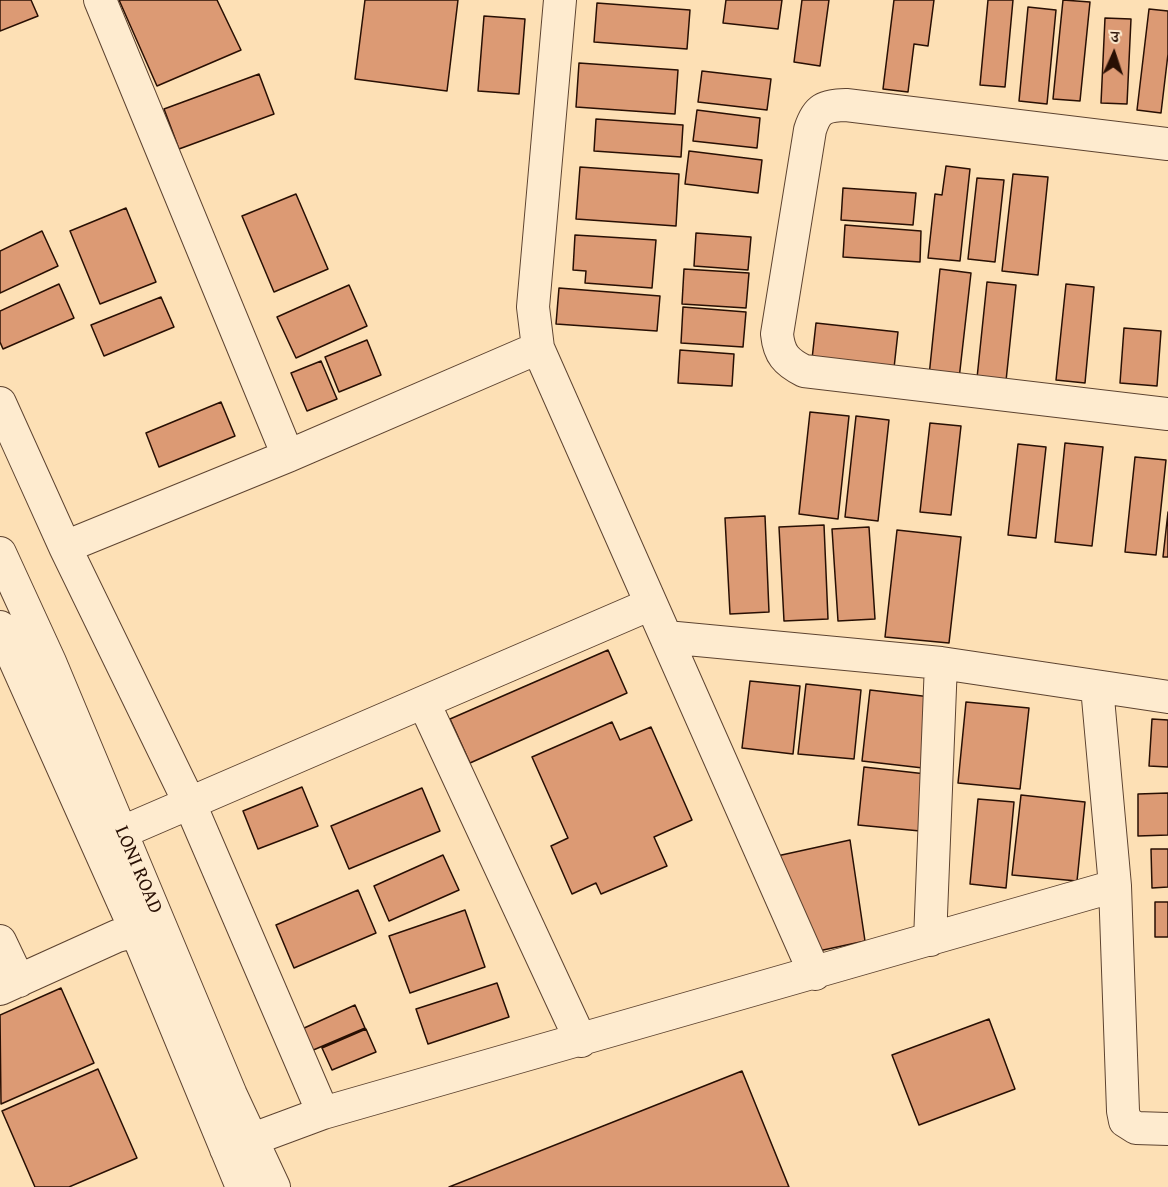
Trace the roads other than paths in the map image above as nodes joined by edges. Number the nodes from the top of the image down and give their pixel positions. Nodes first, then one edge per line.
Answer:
1 (100, 0) edge
2 (560, 0) edge
3 (1168, 144) edge
4 (538, 348) junction
5 (0, 403) edge
6 (1168, 414) edge
7 (288, 456) junction
8 (65, 547) junction
9 (0, 553) edge
10 (651, 604) junction
11 (0, 627) edge
12 (666, 637) junction
13 (941, 663) junction
14 (8, 667) edge
15 (1097, 687) junction
16 (1168, 698) edge
17 (424, 703) junction
18 (190, 804) junction
19 (109, 838) junction
20 (1115, 886) junction
21 (136, 931) junction
22 (930, 940) junction
23 (0, 941) edge
24 (815, 974) junction
25 (9, 985) edge
26 (581, 1041) junction
27 (323, 1113) junction
28 (1168, 1129) edge
29 (240, 1145) junction
30 (242, 1187) edge
31 (273, 1187) edge

1 - 7 street
2 - 4 street
3 - 6 street
4 - 7 street
4 - 10 street
5 - 8 street
7 - 8 street
8 - 18 street
9 - 19 street, LONI ROAD
10 - 12 street
10 - 17 street
11 - 14 street, LONI ROAD
12 - 13 street
12 - 24 street
13 - 15 street
13 - 22 street
14 - 19 street, LONI ROAD
15 - 16 street
15 - 20 street
17 - 18 street
17 - 26 street
18 - 19 street
18 - 27 street
19 - 21 street, LONI ROAD
19 - 29 street, LONI ROAD
20 - 22 street
20 - 28 street
21 - 25 street
21 - 29 street, LONI ROAD
22 - 24 street
23 - 25 street
24 - 26 street
26 - 27 street
27 - 29 street
29 - 30 street, LONI ROAD
29 - 31 street, LONI ROAD

